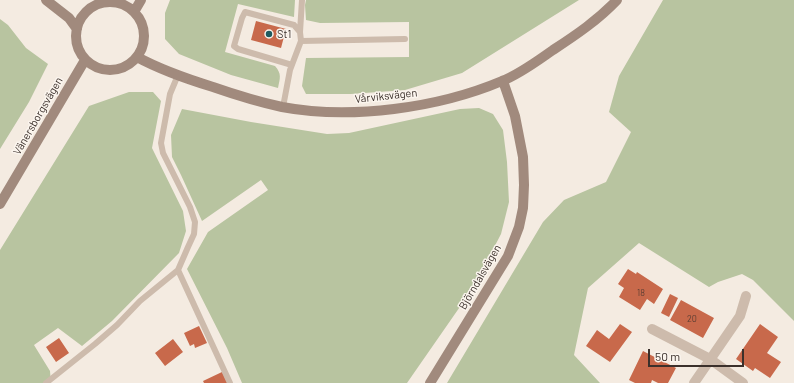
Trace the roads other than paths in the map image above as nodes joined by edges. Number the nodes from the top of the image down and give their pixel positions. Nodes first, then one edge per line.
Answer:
1 (46, 0) edge
2 (141, 0) edge
3 (302, 0) edge
4 (617, 0) edge
5 (99, 1) edge
6 (134, 12) junction
7 (77, 29) junction
8 (300, 32) junction
9 (405, 39) dead end
10 (301, 40) junction
11 (137, 57) junction
12 (85, 60) junction
13 (292, 65) junction
14 (178, 75) junction
15 (503, 81) junction
16 (283, 107) junction
17 (0, 204) edge
18 (178, 270) junction
19 (746, 296) dead end
20 (652, 329) dead end
21 (710, 359) junction
22 (46, 383) edge
23 (230, 383) edge
24 (430, 383) edge
25 (694, 383) edge
26 (743, 383) edge

1 - 7 street
2 - 6 street
3 - 8 lane
4 - 15 street, Vårviksvägen
5 - 6 street
5 - 7 street
6 - 11 street
7 - 12 street
8 - 10 lane
8 - 13 lane
9 - 10 lane
10 - 13 lane
11 - 12 street
11 - 14 street, Vårviksvägen
12 - 17 street, Vänersborgsvägen
13 - 16 lane
14 - 16 street, Vårviksvägen
14 - 18 lane
15 - 16 street, Vårviksvägen
15 - 24 street, Björndalsvägen
18 - 22 lane
18 - 23 lane
19 - 21 street
20 - 21 street
21 - 25 street
21 - 26 street

